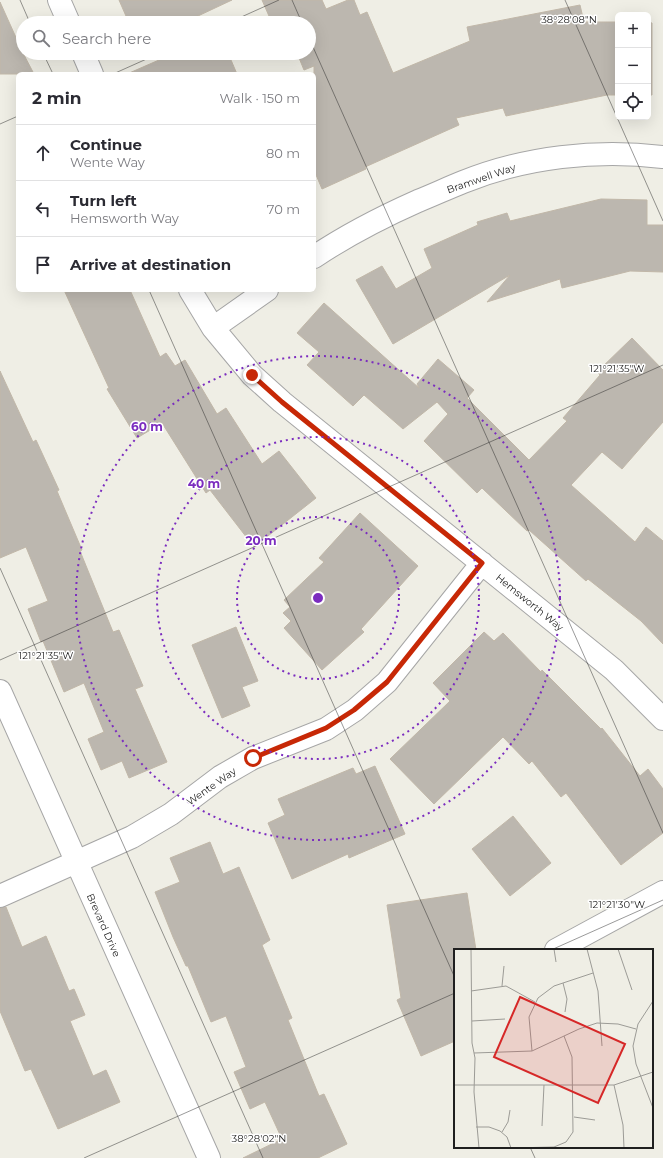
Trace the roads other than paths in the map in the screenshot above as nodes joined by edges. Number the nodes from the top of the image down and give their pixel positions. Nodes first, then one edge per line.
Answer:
1 (59, 0) edge
2 (66, 16) edge
3 (86, 60) edge
4 (91, 72) edge
5 (663, 157) edge
6 (316, 256) edge
7 (191, 292) edge
8 (264, 292) edge
9 (212, 328) junction
10 (482, 563) junction
11 (0, 691) edge
12 (663, 719) edge
13 (76, 862) junction
14 (663, 892) edge
15 (0, 896) edge
16 (558, 949) edge
17 (209, 1158) edge

1 - 2 street
3 - 4 street
5 - 6 street, Bramwell Way
7 - 9 street, Hemsworth Way
8 - 9 street
9 - 10 street, Hemsworth Way
10 - 12 street, Hemsworth Way
10 - 13 street, Wente Way
11 - 13 street, Brevard Drive
13 - 15 street, Wente Way
13 - 17 street, Brevard Drive
14 - 16 street

